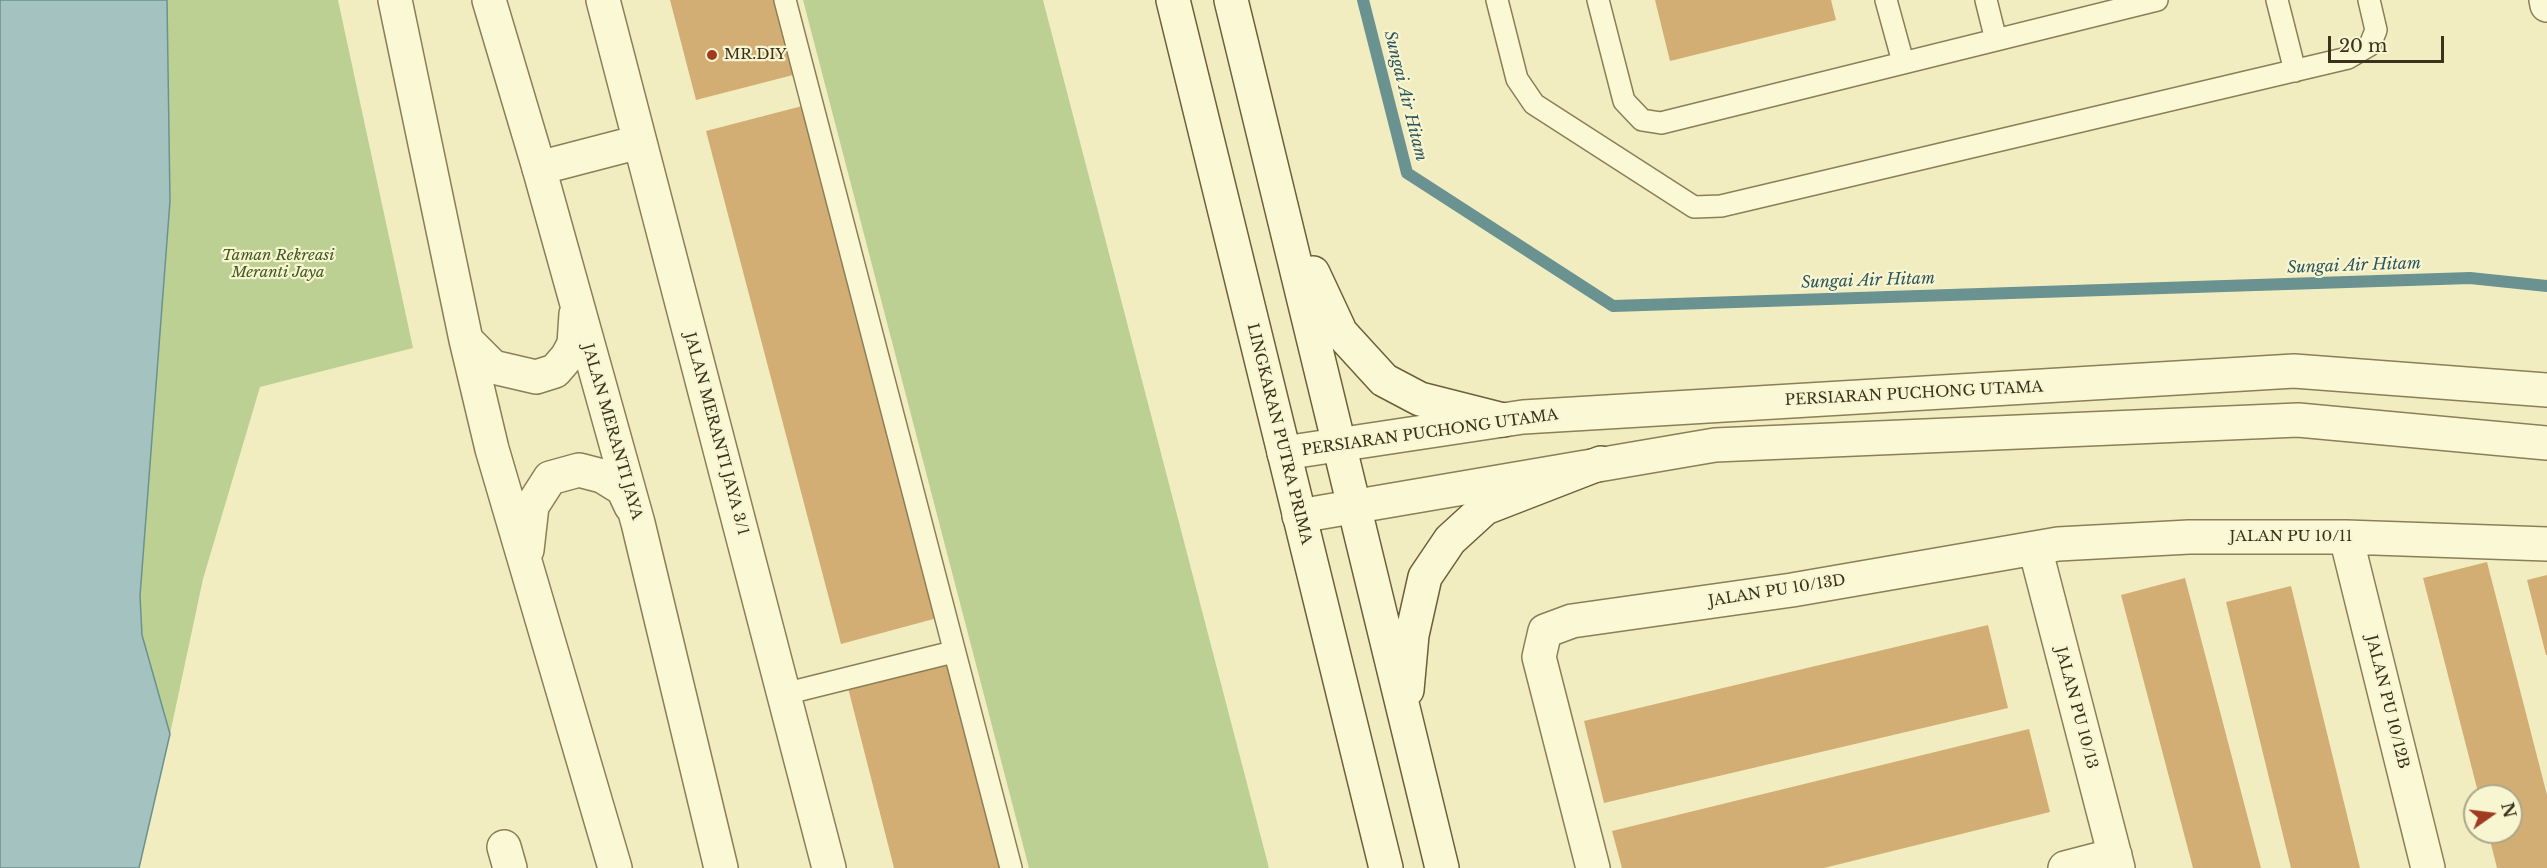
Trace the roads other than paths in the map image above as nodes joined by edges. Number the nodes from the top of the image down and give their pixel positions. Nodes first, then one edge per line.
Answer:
1 (395, 0) edge
2 (489, 0) edge
3 (603, 0) edge
4 (785, 0) edge
5 (1173, 0) edge
6 (1231, 0) edge
7 (1497, 0) edge
8 (1598, 0) edge
9 (1886, 0) edge
10 (1986, 0) edge
11 (2157, 0) edge
12 (2277, 0) edge
13 (2369, 0) edge
14 (2546, 0) edge
15 (2547, 5) edge
16 (1996, 40) junction
17 (1903, 62) junction
18 (2295, 71) junction
19 (639, 142) junction
20 (539, 168) junction
21 (1282, 206) junction
22 (577, 304) junction
23 (466, 340) junction
24 (2547, 390) edge
25 (1503, 420) junction
26 (1341, 443) junction
27 (2547, 444) edge
28 (1284, 453) junction
29 (1602, 463) junction
30 (1353, 505) junction
31 (1299, 516) junction
32 (638, 523) junction
33 (2346, 537) junction
34 (2547, 544) edge
35 (2035, 548) junction
36 (525, 567) junction
37 (953, 652) junction
38 (784, 694) junction
39 (1405, 713) junction
40 (2116, 862) edge
41 (615, 868) edge
42 (721, 868) edge
43 (829, 868) edge
44 (1011, 868) edge
45 (1386, 868) edge
46 (1443, 868) edge
47 (1593, 868) edge
48 (2065, 868) edge
49 (2428, 868) edge

1 - 23 street
2 - 20 street, JALAN MERANTI JAYA
3 - 19 street, JALAN MERANTI JAYA 3/1
4 - 37 lane
5 - 28 street, LINGKARAN PUTRA PRIMA
6 - 21 street
7 - 18 lane
8 - 17 lane
9 - 17 lane
10 - 16 lane
11 - 16 lane
12 - 18 lane
13 - 18 lane
14 - 15 street
16 - 17 lane
19 - 20 street
19 - 38 street, JALAN MERANTI JAYA 3/1
20 - 22 street, JALAN MERANTI JAYA
21 - 25 street
21 - 26 street
22 - 23 street
22 - 32 street, JALAN MERANTI JAYA
23 - 36 street
24 - 25 street, PERSIARAN PUCHONG UTAMA
25 - 26 street, PERSIARAN PUCHONG UTAMA
26 - 28 street, PERSIARAN PUCHONG UTAMA
26 - 30 street
27 - 29 street
28 - 31 street, LINGKARAN PUTRA PRIMA
29 - 30 street
29 - 39 street
30 - 31 street
30 - 39 street
31 - 45 street, LINGKARAN PUTRA PRIMA
32 - 36 street
32 - 42 street, JALAN MERANTI JAYA
33 - 34 street, JALAN PU 10/11
33 - 35 street, JALAN PU 10/11
33 - 49 street, JALAN PU 10/12B
35 - 40 street, JALAN PU 10/13
35 - 47 street, JALAN PU 10/13D
36 - 41 street
37 - 38 lane
37 - 44 lane
38 - 43 street, JALAN MERANTI JAYA 3/1
39 - 46 street
40 - 48 street

